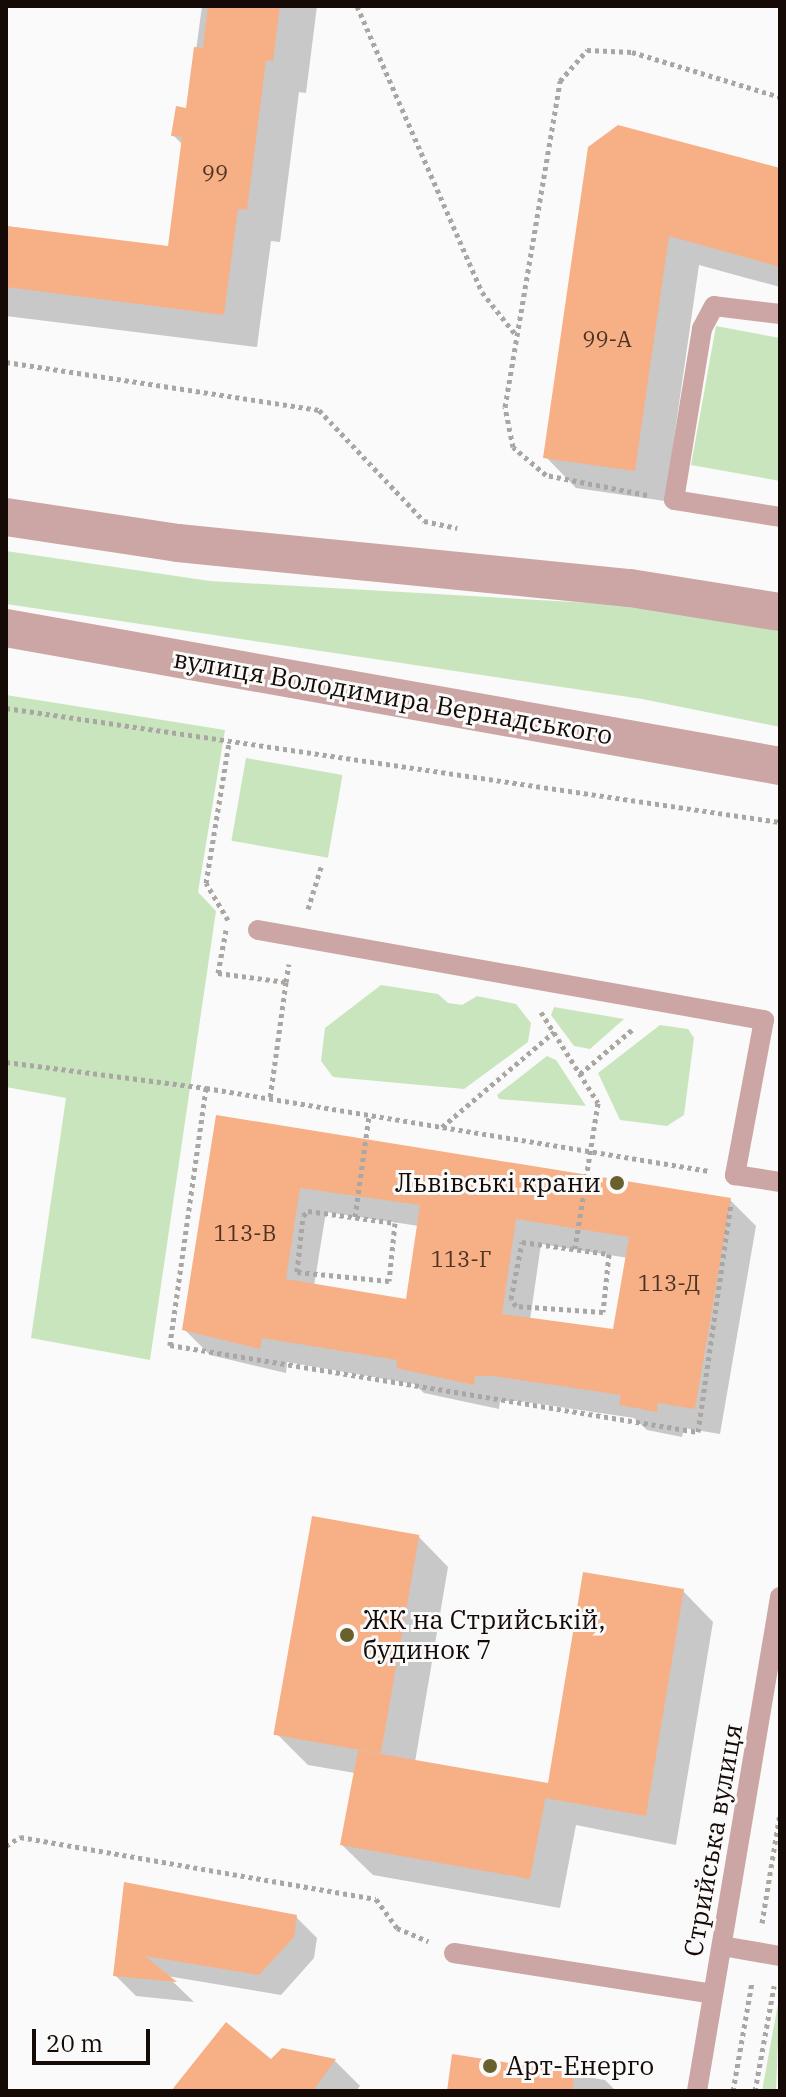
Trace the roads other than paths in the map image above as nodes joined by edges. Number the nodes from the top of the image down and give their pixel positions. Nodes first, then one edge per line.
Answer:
1 (780, 314) edge
2 (6, 517) edge
3 (780, 517) edge
4 (780, 612) edge
5 (6, 628) edge
6 (780, 766) edge
7 (258, 930) dead end
8 (780, 1182) edge
9 (780, 1597) edge
10 (722, 1946) junction
11 (454, 1953) road end
12 (778, 1965) edge
13 (713, 1994) junction
14 (697, 2091) edge

1 - 3 lane
2 - 4 street
5 - 6 street, вулиця Володимира Вернадського
7 - 8 lane
9 - 10 lane, Стрийська вулиця
10 - 12 lane
10 - 13 lane, Стрийська вулиця
11 - 13 lane
13 - 14 lane, Стрийська вулиця

